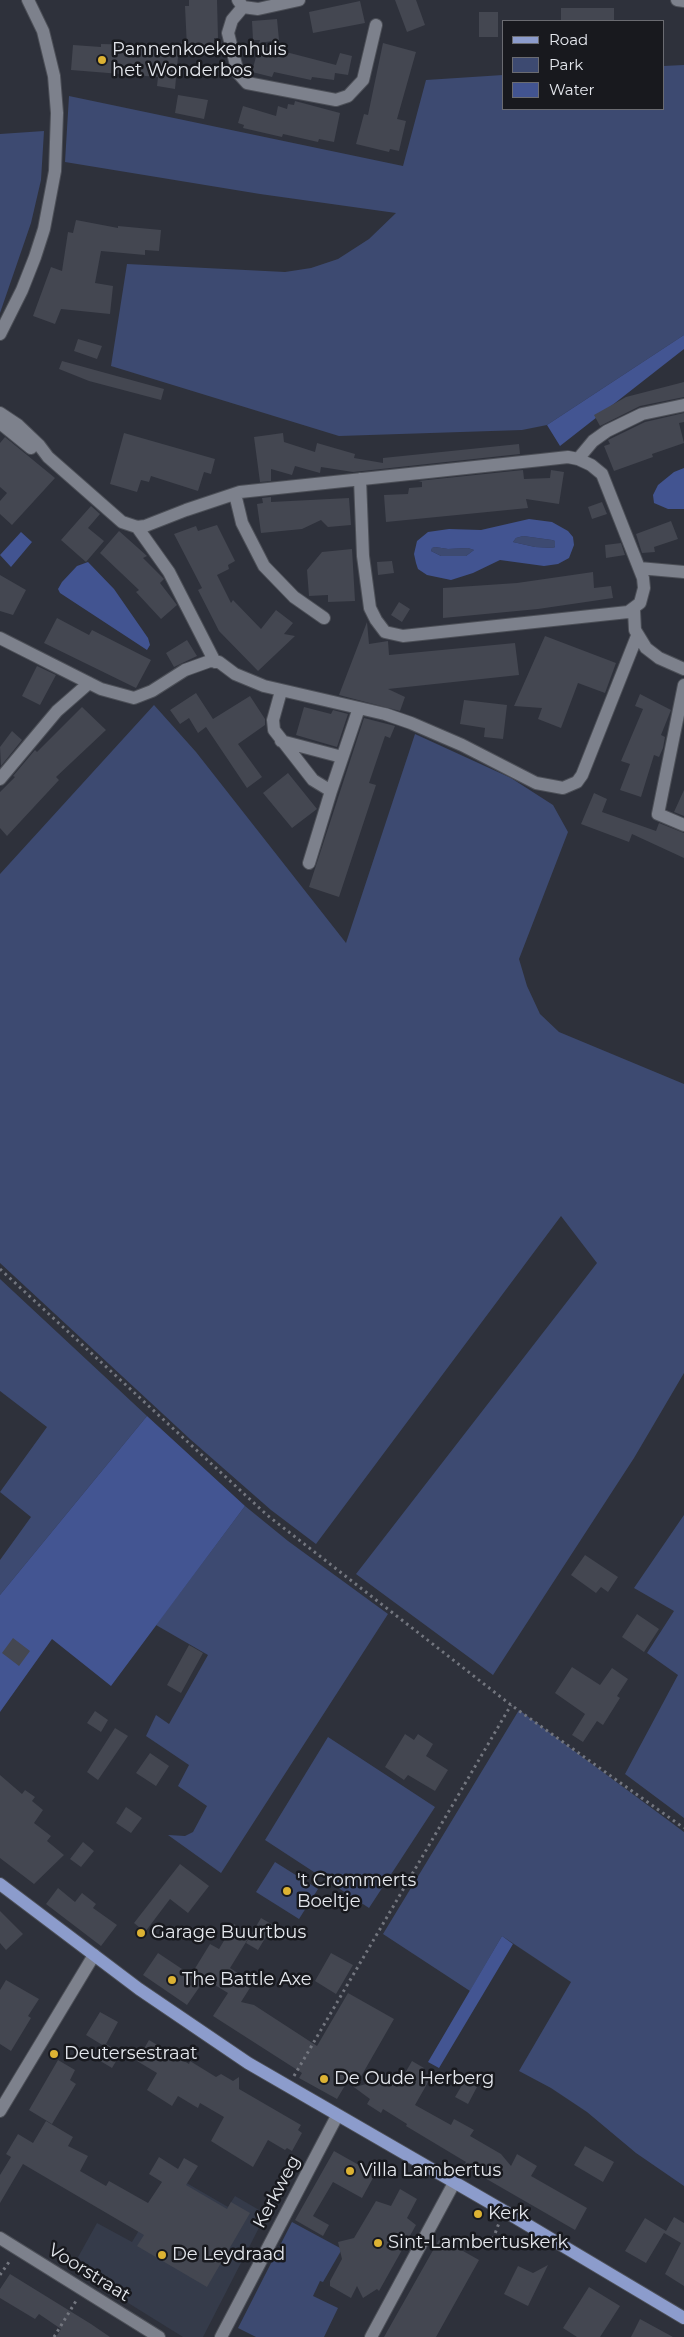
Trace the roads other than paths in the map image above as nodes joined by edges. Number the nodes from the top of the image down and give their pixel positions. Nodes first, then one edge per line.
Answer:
1 (28, 0) edge
2 (299, 0) edge
3 (677, 0) edge
4 (684, 1) edge
5 (241, 4) edge
6 (376, 25) dead end
7 (0, 334) edge
8 (684, 405) edge
9 (0, 413) edge
10 (0, 423) edge
11 (48, 457) junction
12 (578, 460) junction
13 (360, 479) junction
14 (235, 494) junction
15 (137, 527) junction
16 (639, 568) junction
17 (684, 572) edge
18 (634, 610) junction
19 (324, 618) dead end
20 (637, 636) junction
21 (0, 638) edge
22 (215, 662) junction
23 (684, 669) edge
24 (89, 682) junction
25 (684, 685) edge
26 (281, 691) junction
27 (359, 708) junction
28 (281, 741) junction
29 (342, 757) junction
30 (0, 779) edge
31 (331, 791) junction
32 (684, 825) edge
33 (309, 863) dead end
34 (0, 1884) edge
35 (94, 1955) junction
36 (0, 2111) edge
37 (337, 2116) junction
38 (454, 2183) junction
39 (0, 2238) edge
40 (684, 2318) edge
41 (159, 2337) edge
42 (221, 2337) edge
43 (371, 2337) edge

1 - 7 street
2 - 5 street
3 - 4 street
5 - 6 street
8 - 12 street
9 - 11 street
10 - 11 street
11 - 15 street
12 - 13 street
12 - 16 street
13 - 14 street
13 - 18 street
14 - 15 street
14 - 19 street
15 - 22 street
16 - 17 street
16 - 18 street
18 - 20 street
20 - 23 street
20 - 27 street
21 - 24 street
22 - 24 street
22 - 26 street
24 - 30 street
25 - 32 street
26 - 27 street
26 - 28 street
27 - 29 street
28 - 29 street
28 - 31 street
29 - 31 street
31 - 33 street
34 - 35 main road
35 - 36 street
35 - 37 main road
37 - 38 main road
37 - 42 street, Kerkweg
38 - 40 main road
38 - 43 street
39 - 41 street, Voorstraat

